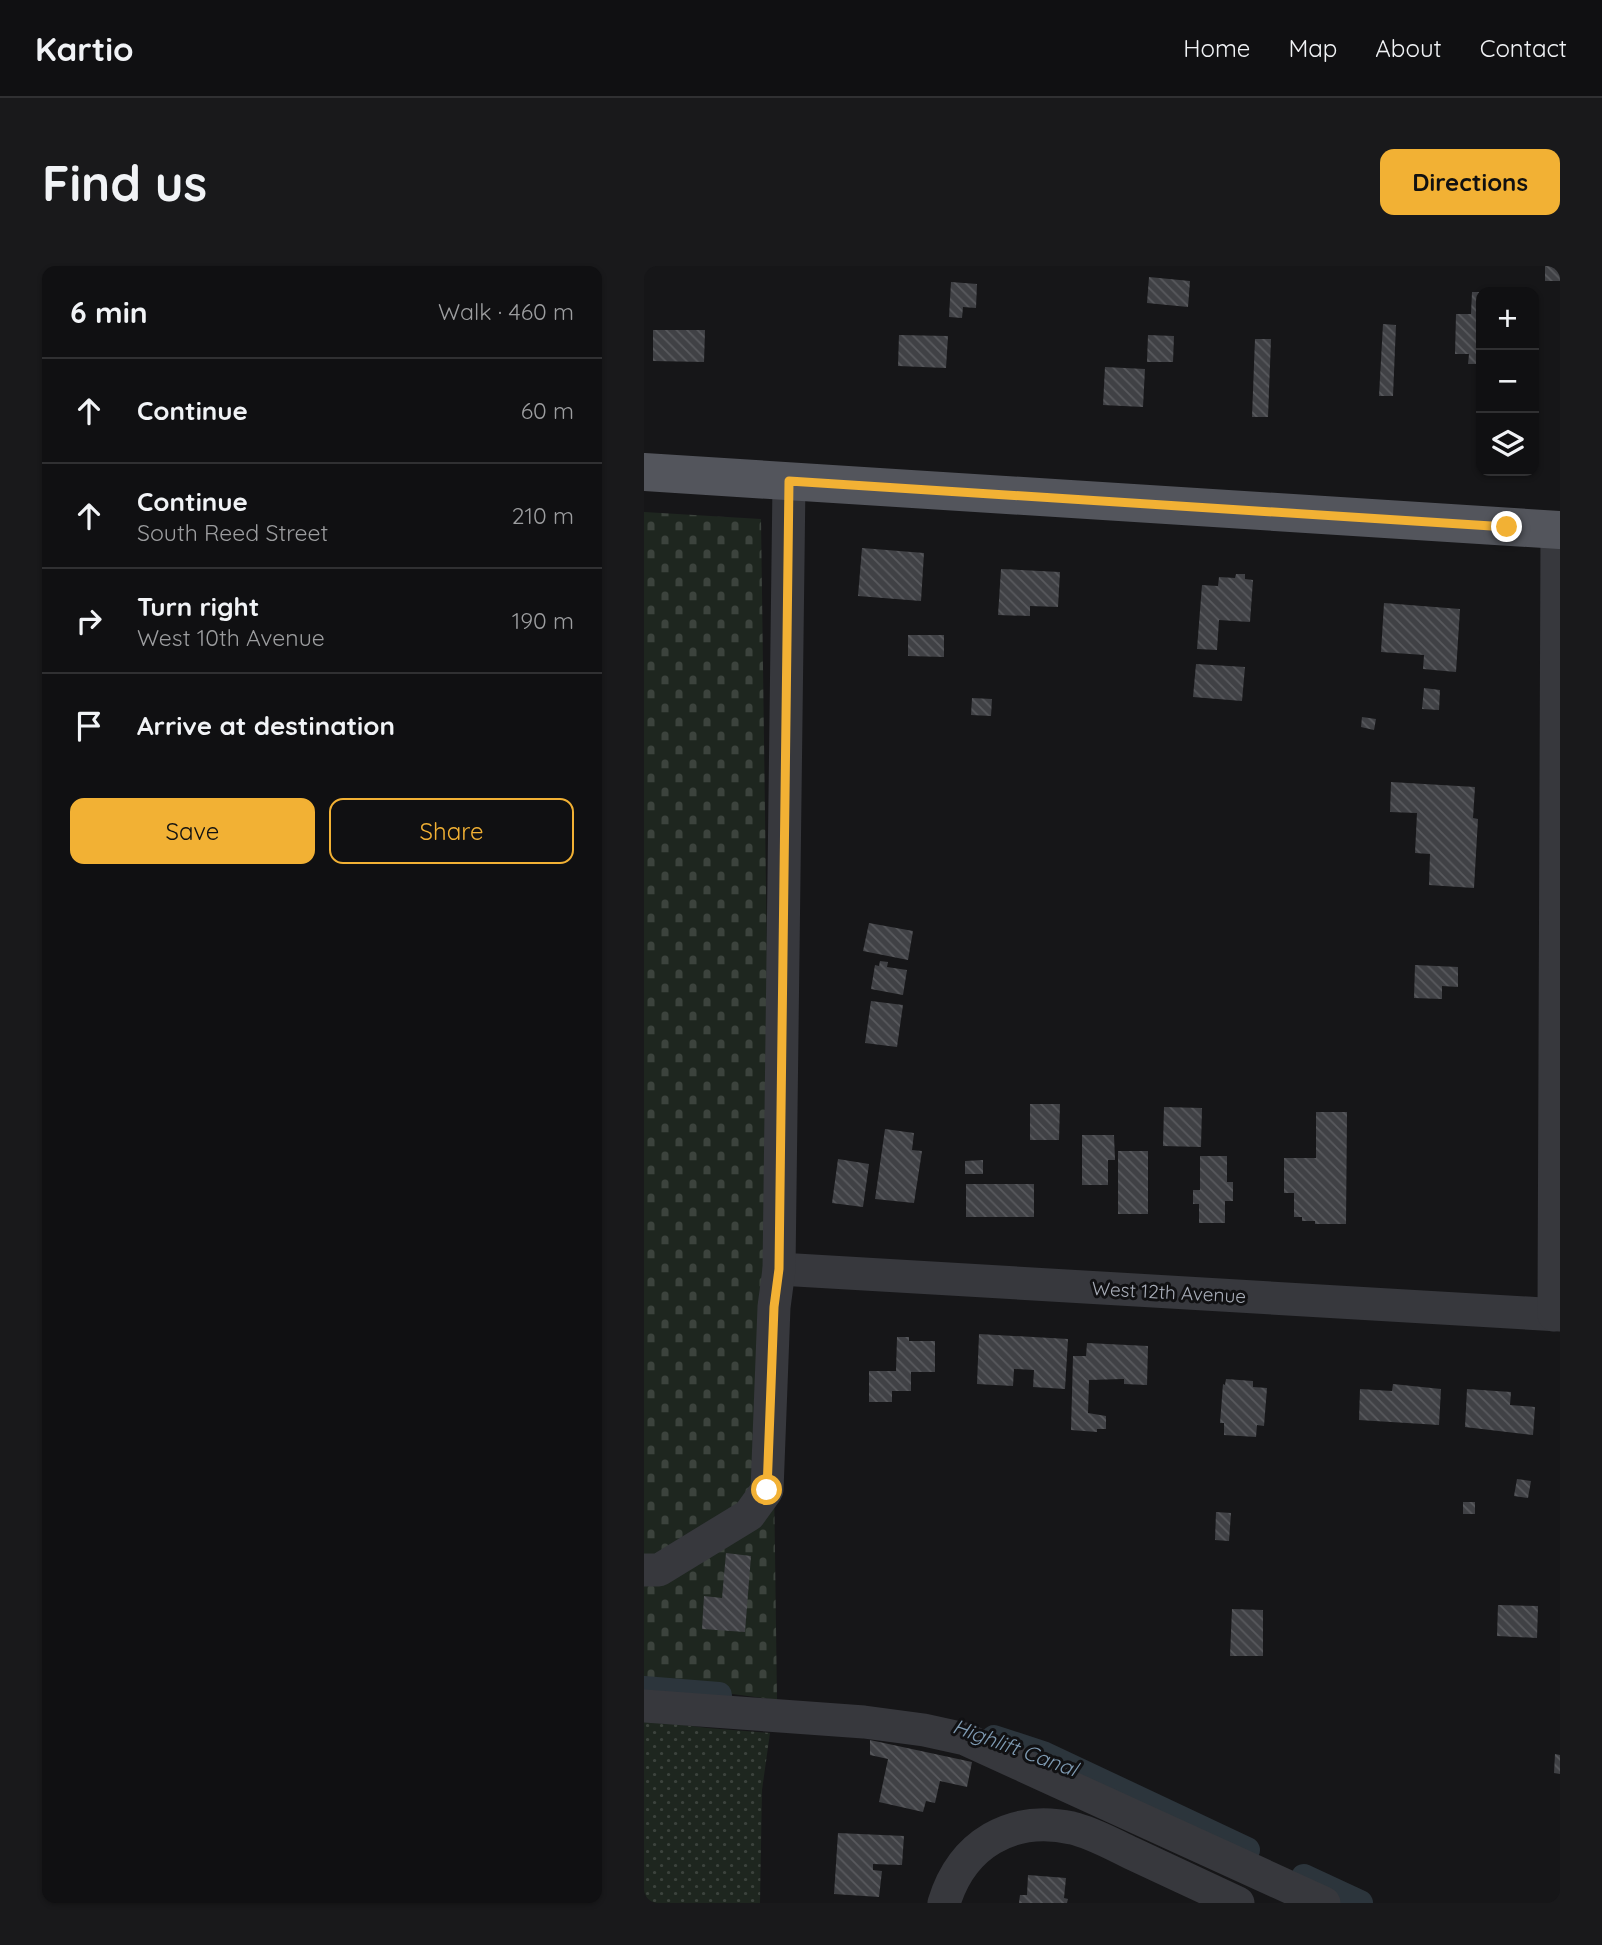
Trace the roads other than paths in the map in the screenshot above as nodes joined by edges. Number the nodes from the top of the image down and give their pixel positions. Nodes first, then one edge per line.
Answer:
1 (644, 472) edge
2 (789, 481) junction
3 (1559, 530) edge
4 (1558, 927) edge
5 (779, 1269) junction
6 (1557, 1315) edge
7 (644, 1570) edge
8 (644, 1706) edge
9 (944, 1903) edge
10 (1238, 1903) edge
11 (1324, 1903) edge

1 - 2 main road
2 - 3 main road
2 - 5 street
3 - 4 street
4 - 6 street
5 - 6 street, West 12th Avenue
5 - 7 street
8 - 11 street
9 - 10 street

